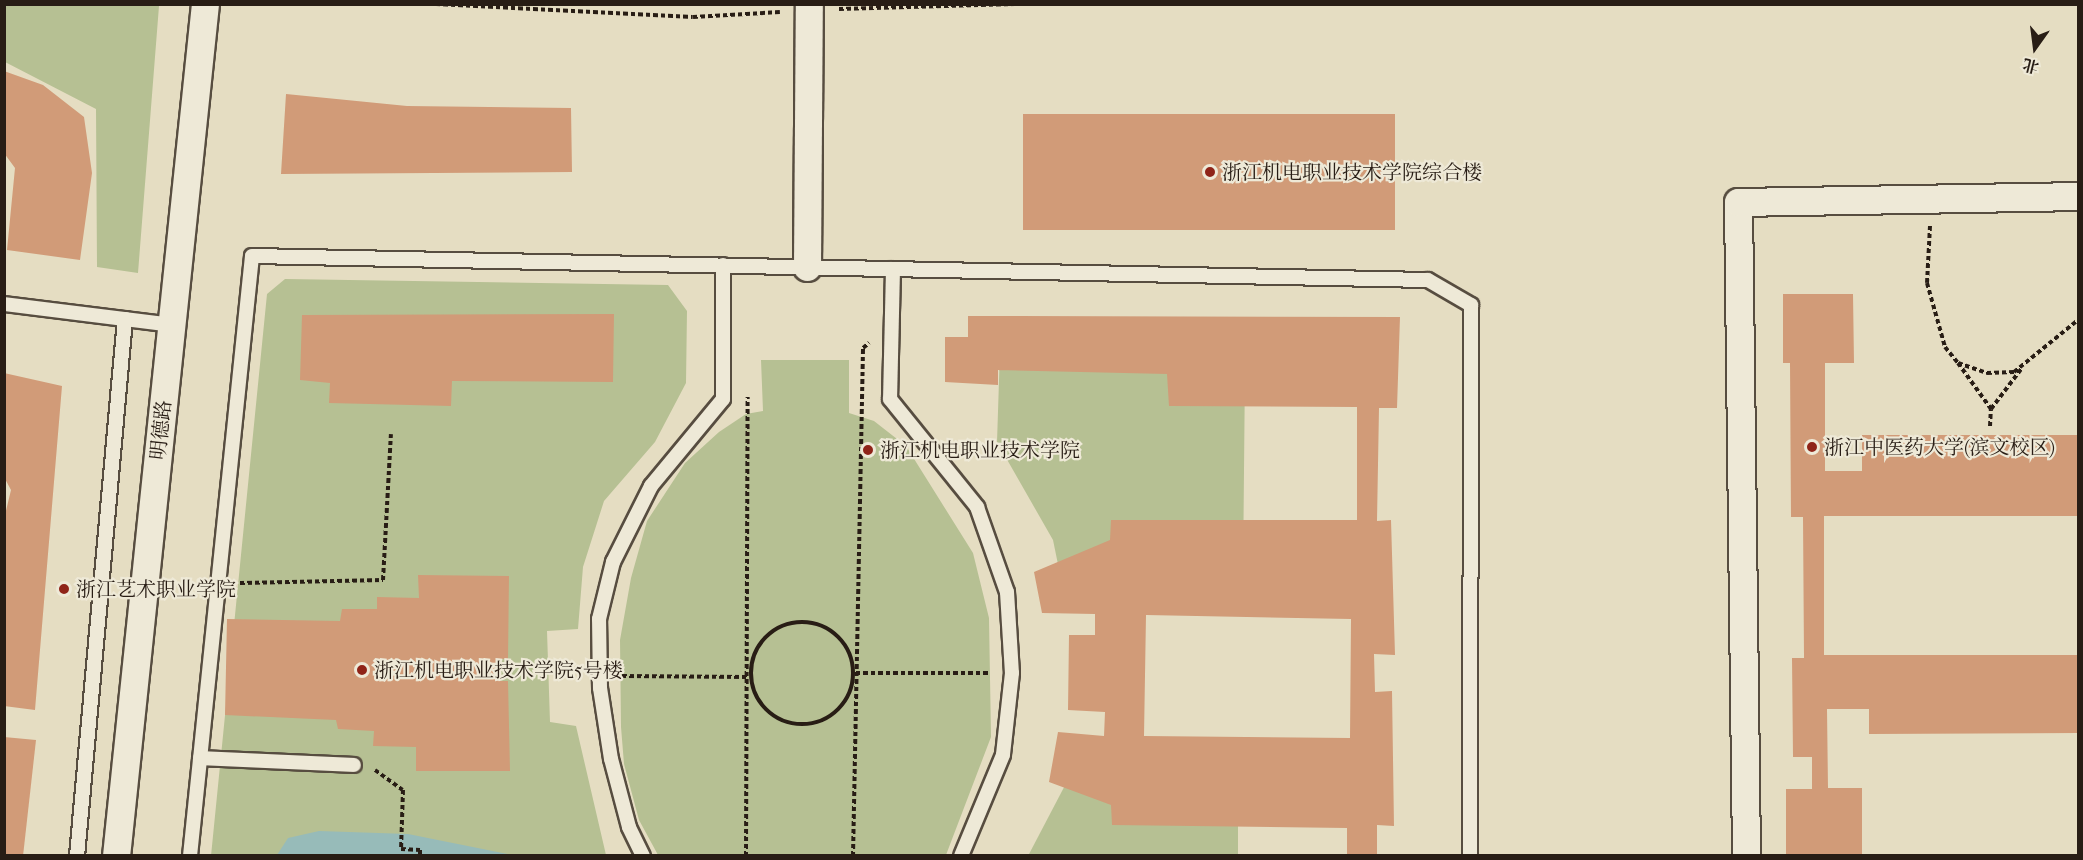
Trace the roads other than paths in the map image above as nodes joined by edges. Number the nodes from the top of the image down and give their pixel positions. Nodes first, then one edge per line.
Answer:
1 (205, 4) edge
2 (809, 8) edge
3 (2079, 196) edge
4 (723, 266) junction
5 (807, 267) junction
6 (893, 269) junction
7 (4, 304) edge
8 (125, 320) junction
9 (172, 325) junction
10 (200, 758) junction
11 (354, 765) road end
12 (77, 855) edge
13 (116, 855) edge
14 (190, 855) edge
15 (643, 855) edge
16 (961, 855) edge
17 (1470, 855) edge
18 (1746, 855) edge

1 - 9 street, 明德路
2 - 5 street
3 - 18 street
4 - 5 lane
4 - 10 lane
4 - 15 lane
5 - 6 lane
6 - 16 lane
6 - 17 lane
7 - 8 lane
8 - 9 lane
8 - 12 lane
9 - 13 street, 明德路
10 - 11 lane
10 - 14 lane

